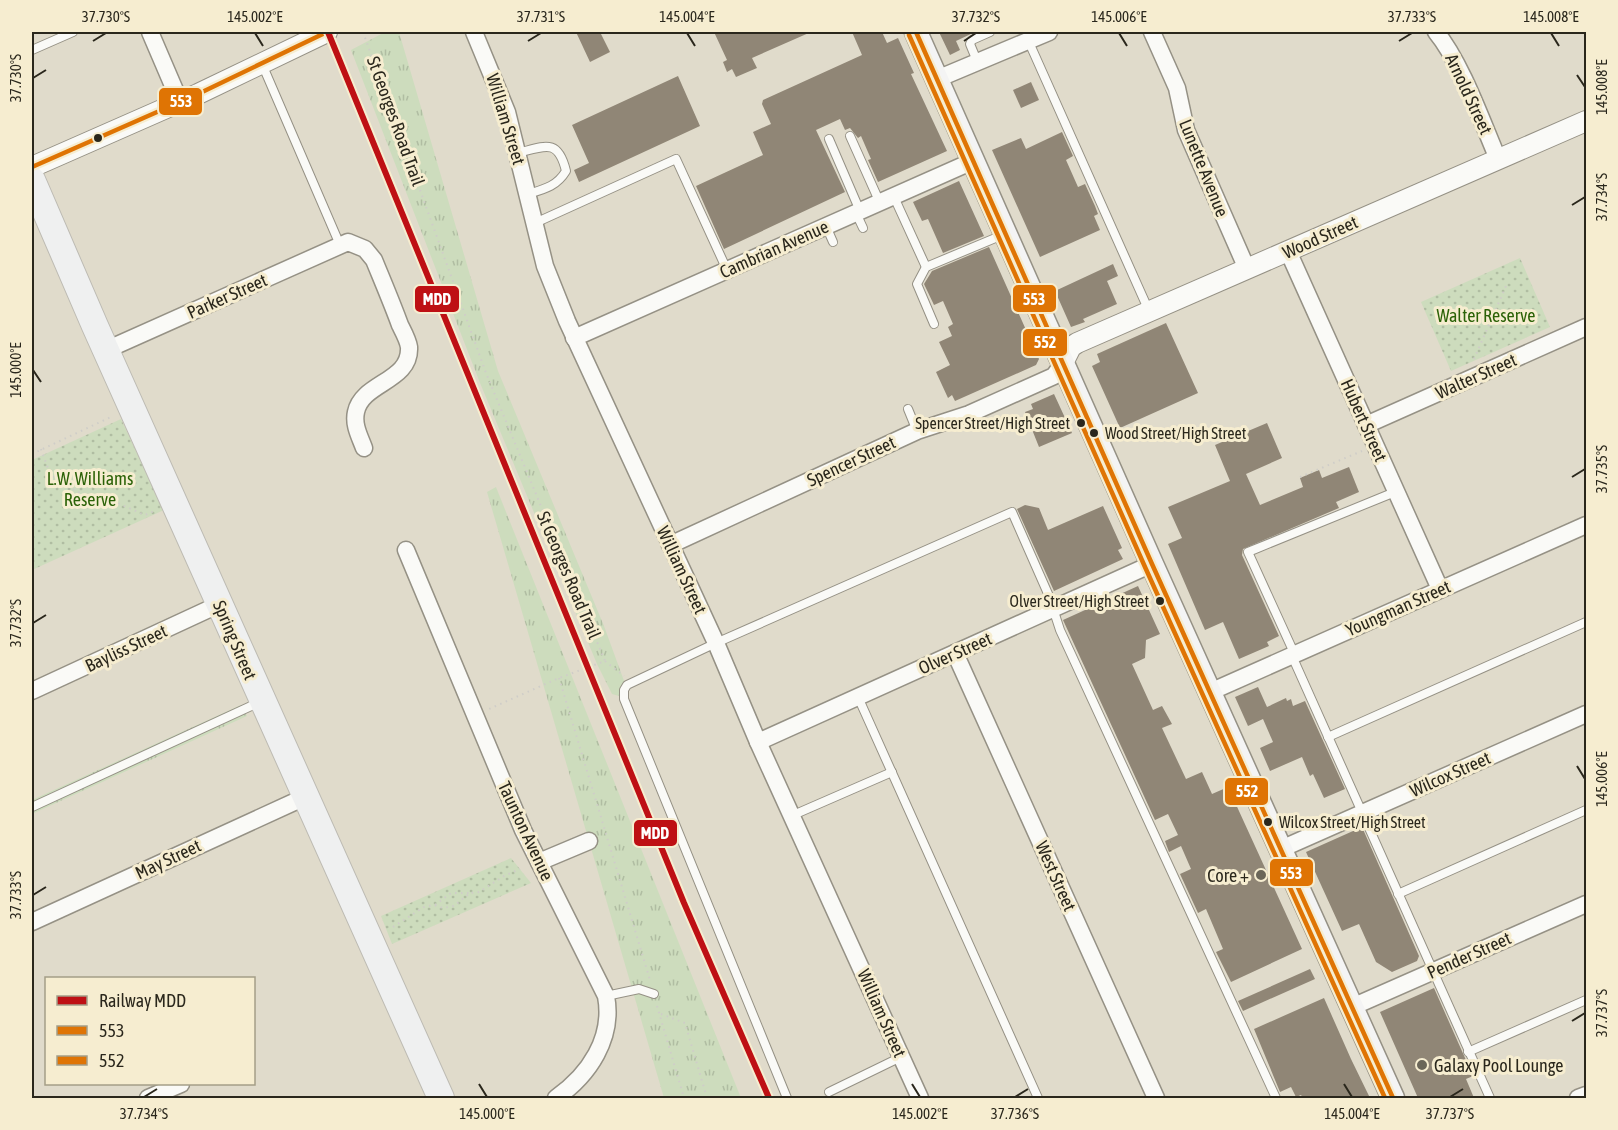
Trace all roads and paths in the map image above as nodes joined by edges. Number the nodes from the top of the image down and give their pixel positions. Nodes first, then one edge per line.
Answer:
1 (73, 32) edge
2 (150, 32) edge
3 (327, 32) edge
4 (363, 32) edge
5 (474, 32) edge
6 (916, 32) edge
7 (990, 32) edge
8 (1049, 32) edge
9 (1152, 32) edge
10 (1436, 32) edge
11 (1028, 40) junction
12 (32, 50) edge
13 (977, 61) junction
14 (262, 64) junction
15 (937, 79) junction
16 (180, 102) junction
17 (1587, 121) edge
18 (850, 136) dead end
19 (829, 139) dead end
20 (518, 153) junction
21 (1498, 159) junction
22 (973, 161) junction
23 (32, 167) edge
24 (32, 180) edge
25 (528, 194) junction
26 (887, 200) junction
27 (859, 218) junction
28 (535, 223) junction
29 (1005, 233) junction
30 (344, 244) junction
31 (1288, 251) junction
32 (926, 267) junction
33 (1247, 269) junction
34 (727, 270) junction
35 (1506, 286) dead end
36 (1149, 312) junction
37 (934, 324) dead end
38 (1587, 327) edge
39 (574, 338) junction
40 (106, 350) junction
41 (1474, 359) dead end
42 (1063, 363) junction
43 (908, 409) dead end
44 (114, 416) dead end
45 (1366, 424) junction
46 (916, 431) junction
47 (1375, 446) junction
48 (364, 448) dead end
49 (41, 449) junction
50 (32, 453) edge
51 (1299, 477) dead end
52 (1395, 492) junction
53 (156, 510) dead end
54 (1587, 525) edge
55 (670, 544) junction
56 (406, 550) dead end
57 (1152, 564) junction
58 (1440, 589) junction
59 (220, 604) junction
60 (1054, 609) junction
61 (1587, 622) edge
62 (716, 643) junction
63 (954, 653) junction
64 (1293, 655) junction
65 (605, 661) junction
66 (559, 678) junction
67 (633, 682) junction
68 (32, 692) edge
69 (1210, 692) junction
70 (858, 697) junction
71 (262, 701) junction
72 (1587, 714) edge
73 (475, 715) junction
74 (1328, 736) junction
75 (758, 742) junction
76 (892, 772) junction
77 (305, 797) junction
78 (32, 807) edge
79 (1587, 810) edge
80 (1363, 813) junction
81 (791, 816) junction
82 (590, 841) dead end
83 (1281, 849) junction
84 (539, 862) junction
85 (520, 869) dead end
86 (470, 893) junction
87 (1398, 894) junction
88 (1587, 904) edge
89 (434, 905) junction
90 (32, 922) edge
91 (393, 927) dead end
92 (1432, 972) junction
93 (654, 994) junction
94 (606, 996) junction
95 (1587, 1000) edge
96 (1352, 1007) junction
97 (660, 1014) junction
98 (1468, 1052) junction
99 (901, 1057) junction
100 (178, 1085) edge
101 (829, 1092) dead end
102 (1587, 1095) edge
103 (148, 1098) edge
104 (441, 1098) edge
105 (556, 1098) edge
106 (684, 1098) edge
107 (707, 1098) edge
108 (787, 1098) edge
109 (920, 1098) edge
110 (1038, 1098) edge
111 (1156, 1098) edge
112 (1276, 1098) edge
113 (1393, 1098) edge
114 (1490, 1098) edge
115 (1578, 1098) edge

1 - 12 lane
2 - 16 street
3 - 14 street
4 - 65 path, St Georges Road Trail
5 - 20 street, William Street
6 - 15 main road
7 - 13 lane
8 - 11 street
9 - 33 street, Lunette Avenue
10 - 21 street, Arnold Street
11 - 13 street
11 - 36 lane
13 - 15 street
14 - 16 street
14 - 30 lane
15 - 22 main road
16 - 23 street
17 - 21 street, Wood Street
18 - 26 lane
19 - 27 lane
20 - 25 street, William Street
20 - 25 lane
21 - 31 street, Wood Street
22 - 26 street, Cambrian Avenue
22 - 29 main road
24 - 40 main road, Spring Street
25 - 28 street, William Street
26 - 27 street, Cambrian Avenue
26 - 32 lane
27 - 34 street, Cambrian Avenue
28 - 34 lane
28 - 39 street, William Street
29 - 32 lane
29 - 42 main road
30 - 40 street, Parker Street
30 - 48 street
31 - 33 street, Wood Street
31 - 45 street, Hubert Street
32 - 37 lane
33 - 36 street, Wood Street
34 - 39 street, Cambrian Avenue
35 - 41 path
36 - 42 street, Wood Street
38 - 45 street, Walter Street
39 - 55 street, William Street
40 - 59 main road, Spring Street
42 - 46 street, Spencer Street
42 - 57 main road
43 - 46 lane
44 - 49 path
45 - 47 street, Hubert Street
46 - 55 street, Spencer Street
47 - 51 path
47 - 52 street, Hubert Street
49 - 50 path
49 - 53 path
52 - 58 street, Hubert Street
52 - 64 lane
54 - 58 street, Youngman Street
55 - 62 street, William Street
56 - 73 street, Taunton Avenue
57 - 60 street, Olver Street
57 - 69 main road
58 - 64 street, Youngman Street
59 - 68 street, Bayliss Street
59 - 71 main road, Spring Street
60 - 62 lane
60 - 63 street, Olver Street
60 - 112 lane
61 - 74 lane
62 - 67 lane
62 - 75 street, William Street
63 - 70 street, Olver Street
63 - 111 street, West Street
64 - 69 street, Youngman Street
64 - 74 lane
65 - 66 path, St Georges Road Trail
65 - 67 path
66 - 73 path, St Georges Road Trail
66 - 93 path
67 - 108 lane
69 - 83 main road
70 - 75 street, Olver Street
70 - 76 lane
71 - 77 main road, Spring Street
71 - 78 lane
72 - 80 street, Wilcox Street
73 - 84 street, Taunton Avenue
74 - 80 lane
75 - 81 street, William Street
76 - 81 lane
76 - 110 lane
77 - 90 street, May Street
77 - 104 main road, Spring Street
79 - 87 lane
80 - 83 street, Wilcox Street
80 - 87 lane
81 - 99 street, William Street
82 - 84 street
83 - 96 main road
84 - 94 street, Taunton Avenue
85 - 86 path
86 - 89 path
86 - 89 path
87 - 92 lane
88 - 92 street, Pender Street
89 - 91 path
92 - 96 street, Pender Street
92 - 98 lane
93 - 94 lane
93 - 97 path
94 - 105 street, Taunton Avenue
95 - 98 lane
96 - 113 main road
97 - 106 path
97 - 107 path
98 - 114 lane
99 - 101 lane
99 - 109 street, William Street
100 - 103 street
102 - 115 street

